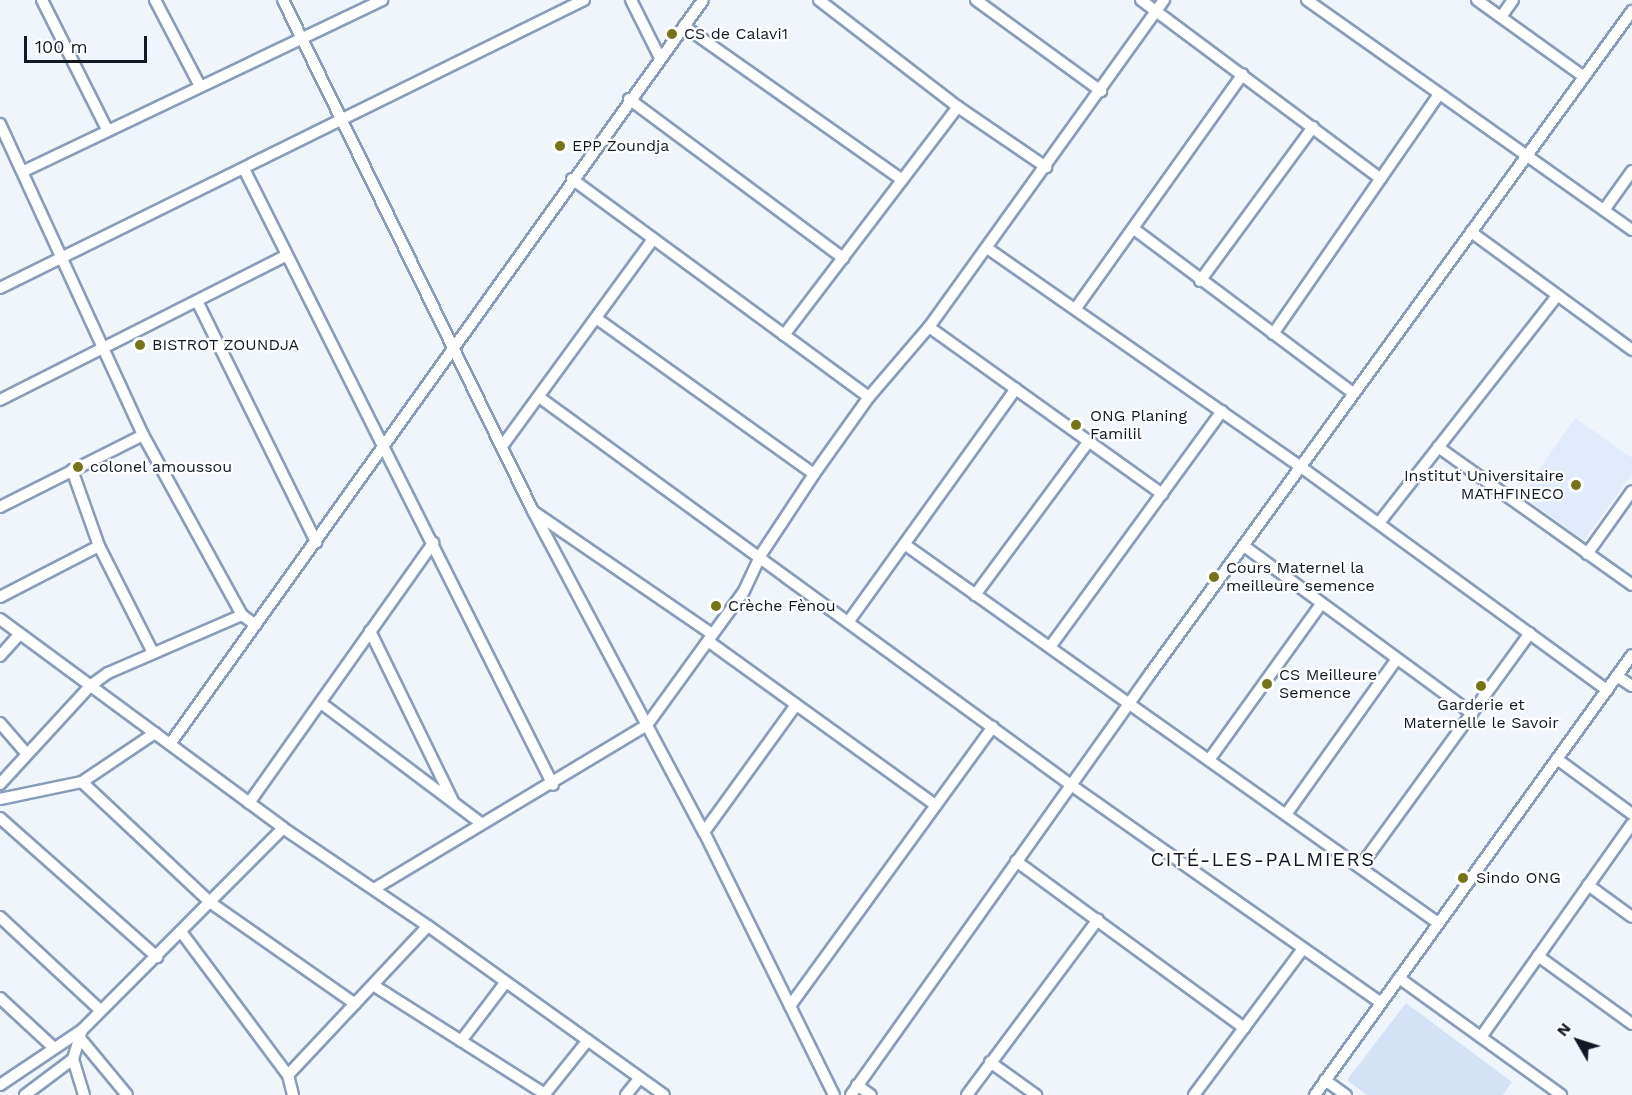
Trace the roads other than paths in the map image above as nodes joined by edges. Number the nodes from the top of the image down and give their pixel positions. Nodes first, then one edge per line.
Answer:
1 (42, 0) edge
2 (155, 0) edge
3 (283, 0) edge
4 (382, 0) edge
5 (584, 0) edge
6 (631, 0) edge
7 (703, 0) edge
8 (976, 0) edge
9 (1141, 0) edge
10 (1164, 0) edge
11 (1307, 0) edge
12 (1477, 0) edge
13 (1513, 0) edge
14 (824, 1) edge
15 (1156, 11) junction
16 (1632, 11) edge
17 (1501, 17) junction
18 (684, 26) junction
19 (302, 38) junction
20 (660, 58) junction
21 (1243, 74) junction
22 (1584, 77) junction
23 (199, 84) junction
24 (1101, 91) junction
25 (1438, 96) junction
26 (629, 99) junction
27 (958, 106) junction
28 (340, 119) junction
29 (0, 124) edge
30 (1313, 127) junction
31 (107, 129) junction
32 (1527, 156) junction
33 (1046, 168) junction
34 (244, 169) junction
35 (24, 171) junction
36 (1632, 171) edge
37 (572, 179) junction
38 (1381, 179) junction
39 (902, 180) junction
40 (1604, 210) junction
41 (1134, 229) junction
42 (1632, 230) edge
43 (1471, 232) junction
44 (652, 241) junction
45 (987, 248) junction
46 (285, 256) junction
47 (62, 257) junction
48 (843, 258) junction
49 (1200, 281) junction
50 (0, 288) edge
51 (1557, 296) junction
52 (198, 303) junction
53 (1076, 308) junction
54 (596, 318) junction
55 (929, 327) junction
56 (1272, 334) junction
57 (784, 335) junction
58 (454, 346) junction
59 (102, 349) junction
60 (1632, 350) edge
61 (1016, 389) junction
62 (1353, 393) junction
63 (539, 396) junction
64 (869, 397) junction
65 (0, 400) edge
66 (1222, 411) junction
67 (143, 435) junction
68 (1089, 441) junction
69 (503, 445) junction
70 (384, 447) junction
71 (1437, 447) junction
72 (1301, 467) junction
73 (72, 470) junction
74 (814, 474) junction
75 (1632, 491) edge
76 (1162, 494) junction
77 (0, 507) edge
78 (532, 511) junction
79 (1379, 524) junction
80 (316, 542) junction
81 (433, 543) junction
82 (99, 546) junction
83 (907, 546) junction
84 (1244, 546) junction
85 (1587, 554) junction
86 (760, 556) junction
87 (1632, 585) edge
88 (975, 595) junction
89 (0, 597) edge
90 (1321, 604) junction
91 (242, 615) junction
92 (0, 619) edge
93 (849, 621) junction
94 (256, 625) junction
95 (370, 631) junction
96 (1530, 633) junction
97 (19, 635) junction
98 (710, 638) junction
99 (1050, 647) junction
100 (153, 653) junction
101 (1632, 655) edge
102 (0, 656) edge
103 (1396, 660) junction
104 (1617, 676) junction
105 (90, 686) junction
106 (1632, 687) edge
107 (1607, 690) junction
108 (321, 703) junction
109 (796, 705) junction
110 (1128, 706) junction
111 (1471, 713) junction
112 (0, 723) edge
113 (647, 725) junction
114 (993, 727) junction
115 (155, 733) junction
116 (170, 744) junction
117 (26, 753) junction
118 (1557, 759) junction
119 (1209, 760) junction
120 (82, 782) junction
121 (0, 784) edge
122 (552, 784) junction
123 (1071, 785) junction
124 (0, 799) edge
125 (249, 803) junction
126 (455, 804) junction
127 (935, 805) junction
128 (1287, 813) junction
129 (1632, 814) edge
130 (0, 818) edge
131 (482, 824) junction
132 (1632, 824) edge
133 (283, 828) junction
134 (704, 832) junction
135 (1016, 861) junction
136 (1360, 867) junction
137 (1588, 885) junction
138 (374, 889) junction
139 (211, 903) junction
140 (1632, 917) edge
141 (0, 918) edge
142 (1098, 919) junction
143 (1438, 923) junction
144 (428, 926) junction
145 (182, 933) junction
146 (1304, 949) junction
147 (1538, 956) junction
148 (157, 957) junction
149 (1399, 978) junction
150 (505, 983) junction
151 (373, 985) junction
152 (0, 998) edge
153 (1381, 1003) junction
154 (355, 1004) junction
155 (790, 1006) junction
156 (100, 1010) junction
157 (1632, 1024) edge
158 (1244, 1028) junction
159 (81, 1033) junction
160 (1481, 1037) junction
161 (588, 1040) junction
162 (461, 1041) junction
163 (54, 1048) junction
164 (73, 1059) junction
165 (990, 1062) junction
166 (288, 1075) junction
167 (640, 1078) junction
168 (1325, 1080) junction
169 (0, 1085) edge
170 (857, 1085) junction
171 (544, 1094) edge
172 (25, 1095) edge
173 (84, 1095) edge
174 (127, 1095) edge
175 (293, 1095) edge
176 (626, 1095) edge
177 (664, 1095) edge
178 (834, 1095) edge
179 (851, 1095) edge
180 (871, 1095) edge
181 (967, 1095) edge
182 (1036, 1095) edge
183 (1194, 1095) edge
184 (1315, 1095) edge
185 (1346, 1095) edge
186 (1561, 1095) edge

1 - 31 street
2 - 23 street
3 - 19 street
4 - 19 street
5 - 28 street
6 - 20 street
7 - 18 street
8 - 24 street
9 - 15 street
10 - 15 street
11 - 25 street
12 - 17 street
13 - 17 street
14 - 27 street
15 - 21 street
15 - 24 street
16 - 22 street
17 - 22 street
18 - 20 street
18 - 39 street
19 - 23 street
19 - 28 street
20 - 26 street
21 - 30 street
21 - 41 street
22 - 32 street
23 - 31 street
24 - 33 street
25 - 32 street
25 - 38 street
26 - 37 street
26 - 48 street
27 - 33 street
27 - 39 street
28 - 34 street
28 - 58 street
29 - 35 street
30 - 38 street
30 - 49 street
31 - 35 street
32 - 40 street
32 - 43 street
33 - 45 street
34 - 46 street
34 - 47 street
35 - 47 street
36 - 40 street
37 - 44 street
37 - 58 street
38 - 56 street
39 - 48 street
40 - 42 street
41 - 49 street
41 - 53 street
43 - 51 street
43 - 62 street
44 - 54 street
44 - 57 street
45 - 53 street
45 - 55 street
46 - 52 street
46 - 70 street
47 - 50 street
47 - 59 street
48 - 57 street
49 - 56 street
51 - 60 street
51 - 71 street
52 - 59 street
52 - 80 street
53 - 66 street
54 - 63 street
54 - 74 street
55 - 61 street
55 - 64 street
56 - 62 street
57 - 64 street
58 - 69 street
58 - 70 street
59 - 65 street
59 - 67 street
61 - 68 street
61 - 83 street
62 - 72 street
63 - 69 street
63 - 86 street
64 - 74 street
66 - 72 street
66 - 76 street
67 - 73 street
67 - 91 street
68 - 76 street
68 - 88 street
69 - 78 street
70 - 80 street
70 - 81 street
71 - 79 street
71 - 85 street
72 - 79 street
72 - 84 street
73 - 77 street
73 - 82 street
74 - 86 street
75 - 85 street
76 - 99 street
78 - 98 street
78 - 113 street
79 - 96 street
80 - 94 street
81 - 95 street
81 - 122 street
82 - 89 street
82 - 100 street
83 - 88 street
83 - 93 street
84 - 90 street
84 - 110 street
85 - 87 street
86 - 93 street
86 - 98 street
88 - 99 street
90 - 103 street
90 - 119 street
91 - 94 street
91 - 100 street
92 - 97 street
93 - 114 street
94 - 116 street
95 - 108 street
95 - 126 street
96 - 107 street
96 - 111 street
97 - 102 street
97 - 105 street
98 - 109 street
98 - 113 street
99 - 110 street
100 - 105 street
101 - 104 street
103 - 111 street
103 - 128 street
104 - 106 street
104 - 107 street
105 - 115 street
105 - 117 street
107 - 118 street
108 - 125 street
108 - 126 street
109 - 127 street
109 - 134 street
110 - 119 street
110 - 123 street
111 - 136 street
112 - 117 street
113 - 122 street
113 - 134 street
114 - 123 street
114 - 127 street
115 - 116 street
115 - 120 street
116 - 125 street
117 - 121 street
118 - 129 street
118 - 143 street
119 - 128 street
120 - 124 street
120 - 139 street
122 - 131 street
123 - 135 street
123 - 146 street
125 - 133 street
126 - 131 street
127 - 155 street
128 - 136 street
130 - 148 street
131 - 138 street
132 - 137 street
133 - 138 street
133 - 139 street
134 - 155 street
135 - 142 street
135 - 170 street
136 - 143 street
137 - 140 street
137 - 147 street
138 - 144 street
139 - 145 street
139 - 154 street
141 - 156 street
142 - 158 street
142 - 165 street
143 - 149 street
144 - 150 street
144 - 151 street
145 - 148 street
145 - 166 street
146 - 153 street
146 - 158 street
147 - 157 street
147 - 160 street
148 - 156 street
149 - 153 street
149 - 160 street
150 - 161 street
150 - 162 street
151 - 154 street
151 - 162 street
152 - 163 street
153 - 168 street
154 - 166 street
155 - 178 street
156 - 159 street
158 - 183 street
159 - 163 street
159 - 164 street
159 - 174 street
160 - 186 street
161 - 167 street
161 - 171 street
162 - 171 street
163 - 169 street
164 - 172 street
164 - 173 street
165 - 181 street
165 - 182 street
166 - 175 street
167 - 176 street
167 - 177 street
168 - 184 street
168 - 185 street
170 - 179 street
170 - 180 street

